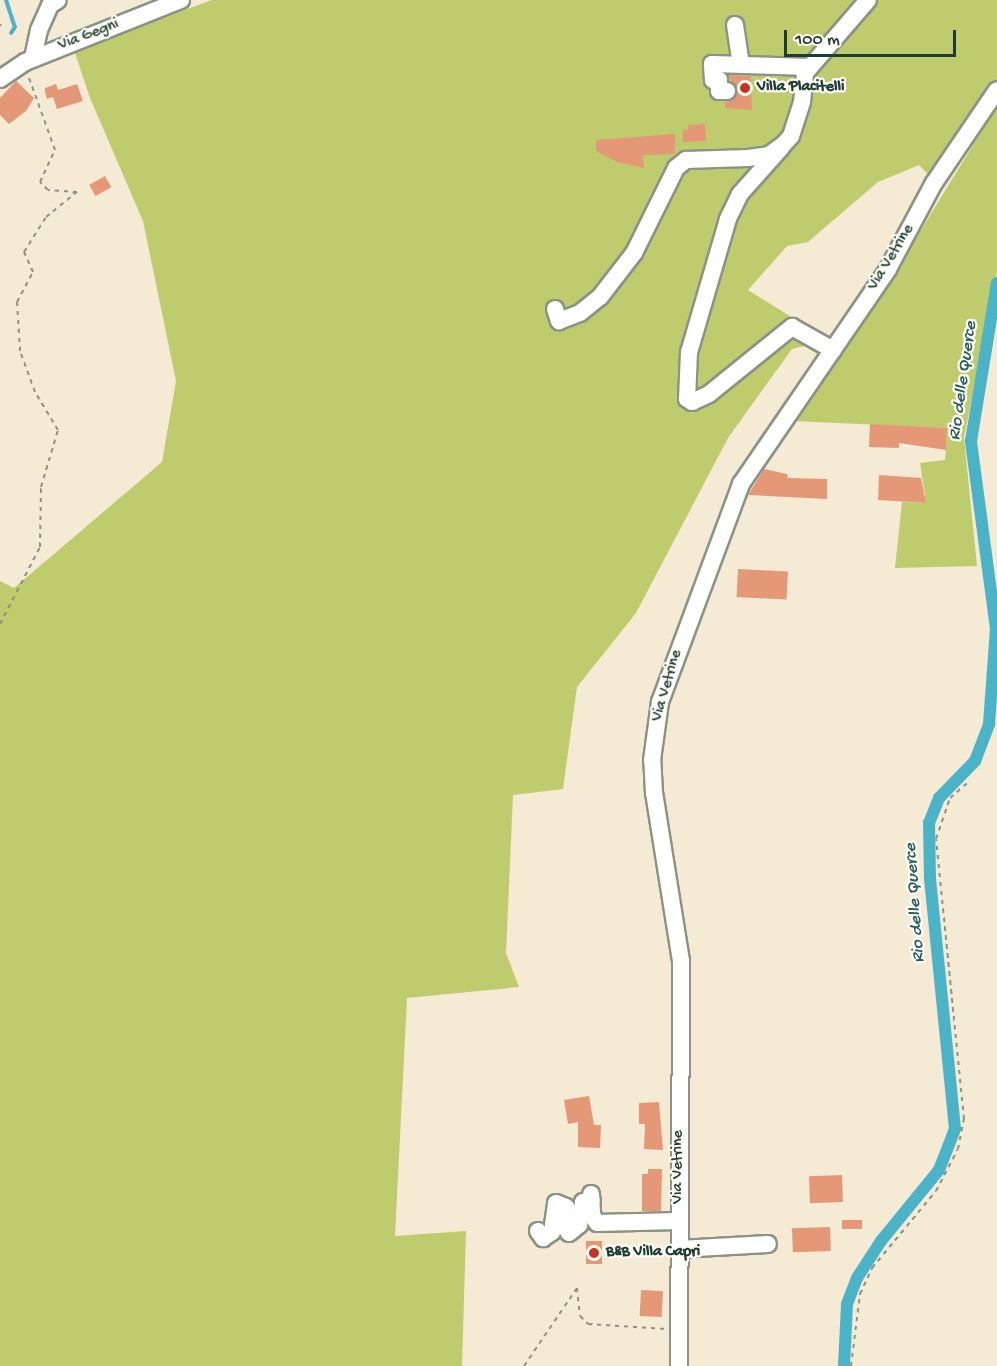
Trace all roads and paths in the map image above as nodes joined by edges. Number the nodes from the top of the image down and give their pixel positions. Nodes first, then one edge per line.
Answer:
1 (58, 0) edge
2 (181, 0) edge
3 (867, 0) edge
4 (735, 25) dead end
5 (36, 57) junction
6 (741, 65) junction
7 (810, 67) junction
8 (0, 79) edge
9 (997, 90) edge
10 (727, 91) dead end
11 (783, 145) junction
12 (555, 309) dead end
13 (833, 350) junction
14 (0, 624) edge
15 (967, 783) dead end
16 (680, 1221) junction
17 (538, 1231) dead end
18 (768, 1244) dead end
19 (679, 1249) junction
20 (679, 1330) junction
21 (524, 1366) edge
22 (679, 1366) edge
23 (851, 1366) edge

1 - 5 street
2 - 5 street, Via Gegni
3 - 7 street
4 - 6 street
5 - 8 street, Via Gegni
5 - 14 path
6 - 7 street
6 - 10 street
7 - 11 street
9 - 13 street, Via Vetrine
11 - 12 street
11 - 13 street
13 - 16 street, Via Vetrine
15 - 23 path
16 - 17 street
16 - 19 street, Via Vetrine
18 - 19 street
19 - 20 street, Via Vetrine
20 - 21 path
20 - 22 street, Via Vetrine

